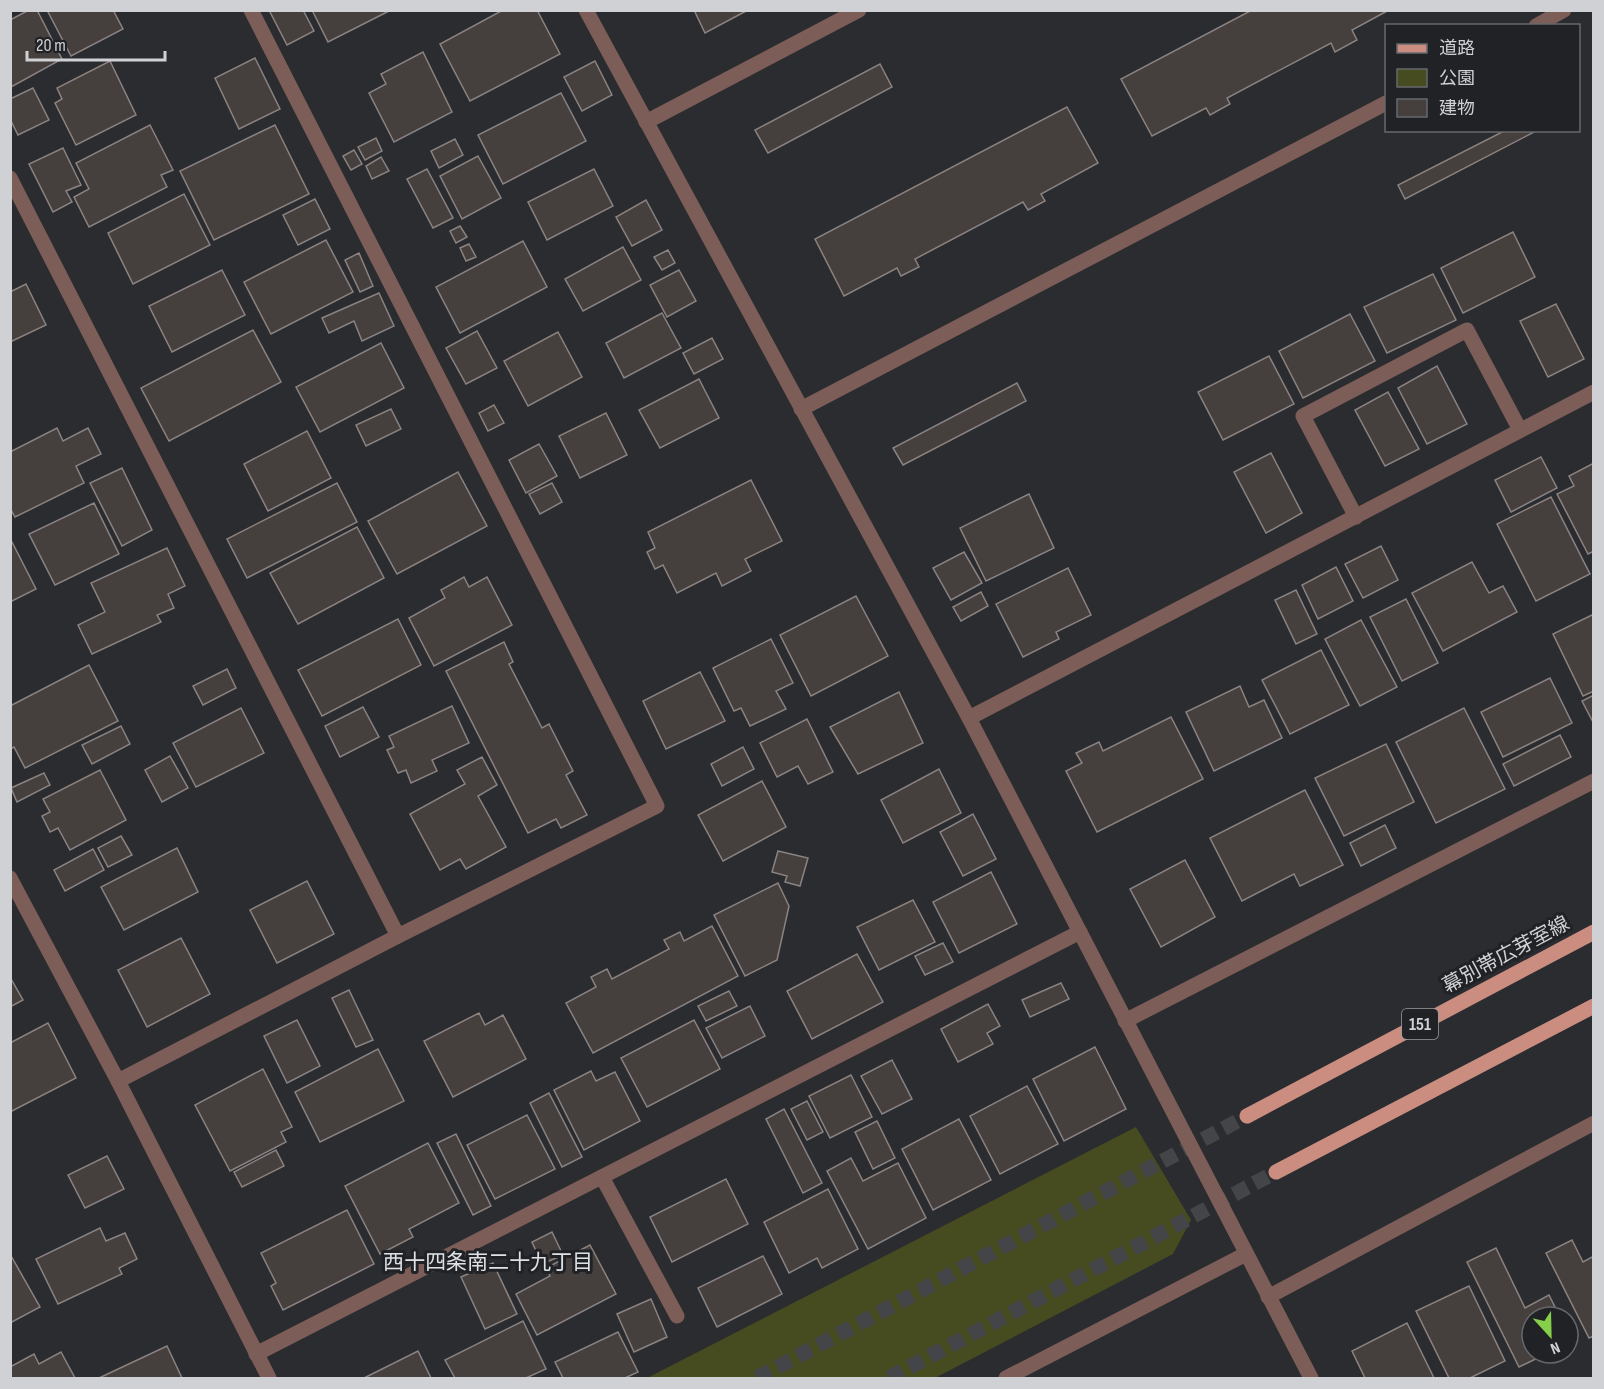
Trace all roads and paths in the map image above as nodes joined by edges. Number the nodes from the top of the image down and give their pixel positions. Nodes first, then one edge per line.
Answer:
1 (251, 10) edge
2 (586, 10) edge
3 (859, 10) edge
4 (1564, 10) edge
5 (1540, 24) edge
6 (1385, 105) edge
7 (646, 122) junction
8 (10, 178) edge
9 (1593, 392) edge
10 (801, 409) junction
11 (1520, 430) junction
12 (1356, 517) junction
13 (969, 718) junction
14 (1593, 781) edge
15 (10, 878) edge
16 (1080, 932) junction
17 (1593, 932) edge
18 (398, 936) junction
19 (1593, 1006) edge
20 (1125, 1021) junction
21 (118, 1081) junction
22 (1247, 1116) tunnel mouth
23 (1593, 1123) edge
24 (1276, 1172) tunnel mouth
25 (602, 1177) junction
26 (1246, 1254) junction
27 (1268, 1297) junction
28 (677, 1316) dead end
29 (256, 1354) junction
30 (269, 1378) edge
31 (1006, 1378) edge
32 (1311, 1378) edge

1 - 18 street
2 - 7 street
3 - 7 street
4 - 5 street
6 - 10 street
7 - 10 street
8 - 18 street
9 - 11 street
10 - 13 street
11 - 12 street
11 - 12 street
12 - 13 street
13 - 16 street
14 - 20 street
15 - 21 street
16 - 20 street
16 - 25 street
17 - 22 main road, 幕別帯広芽室線 / 151
18 - 21 street
19 - 24 main road
20 - 26 street
21 - 29 street
23 - 27 street
25 - 28 street
25 - 29 street
26 - 27 street
26 - 31 street
27 - 32 street
29 - 30 street

